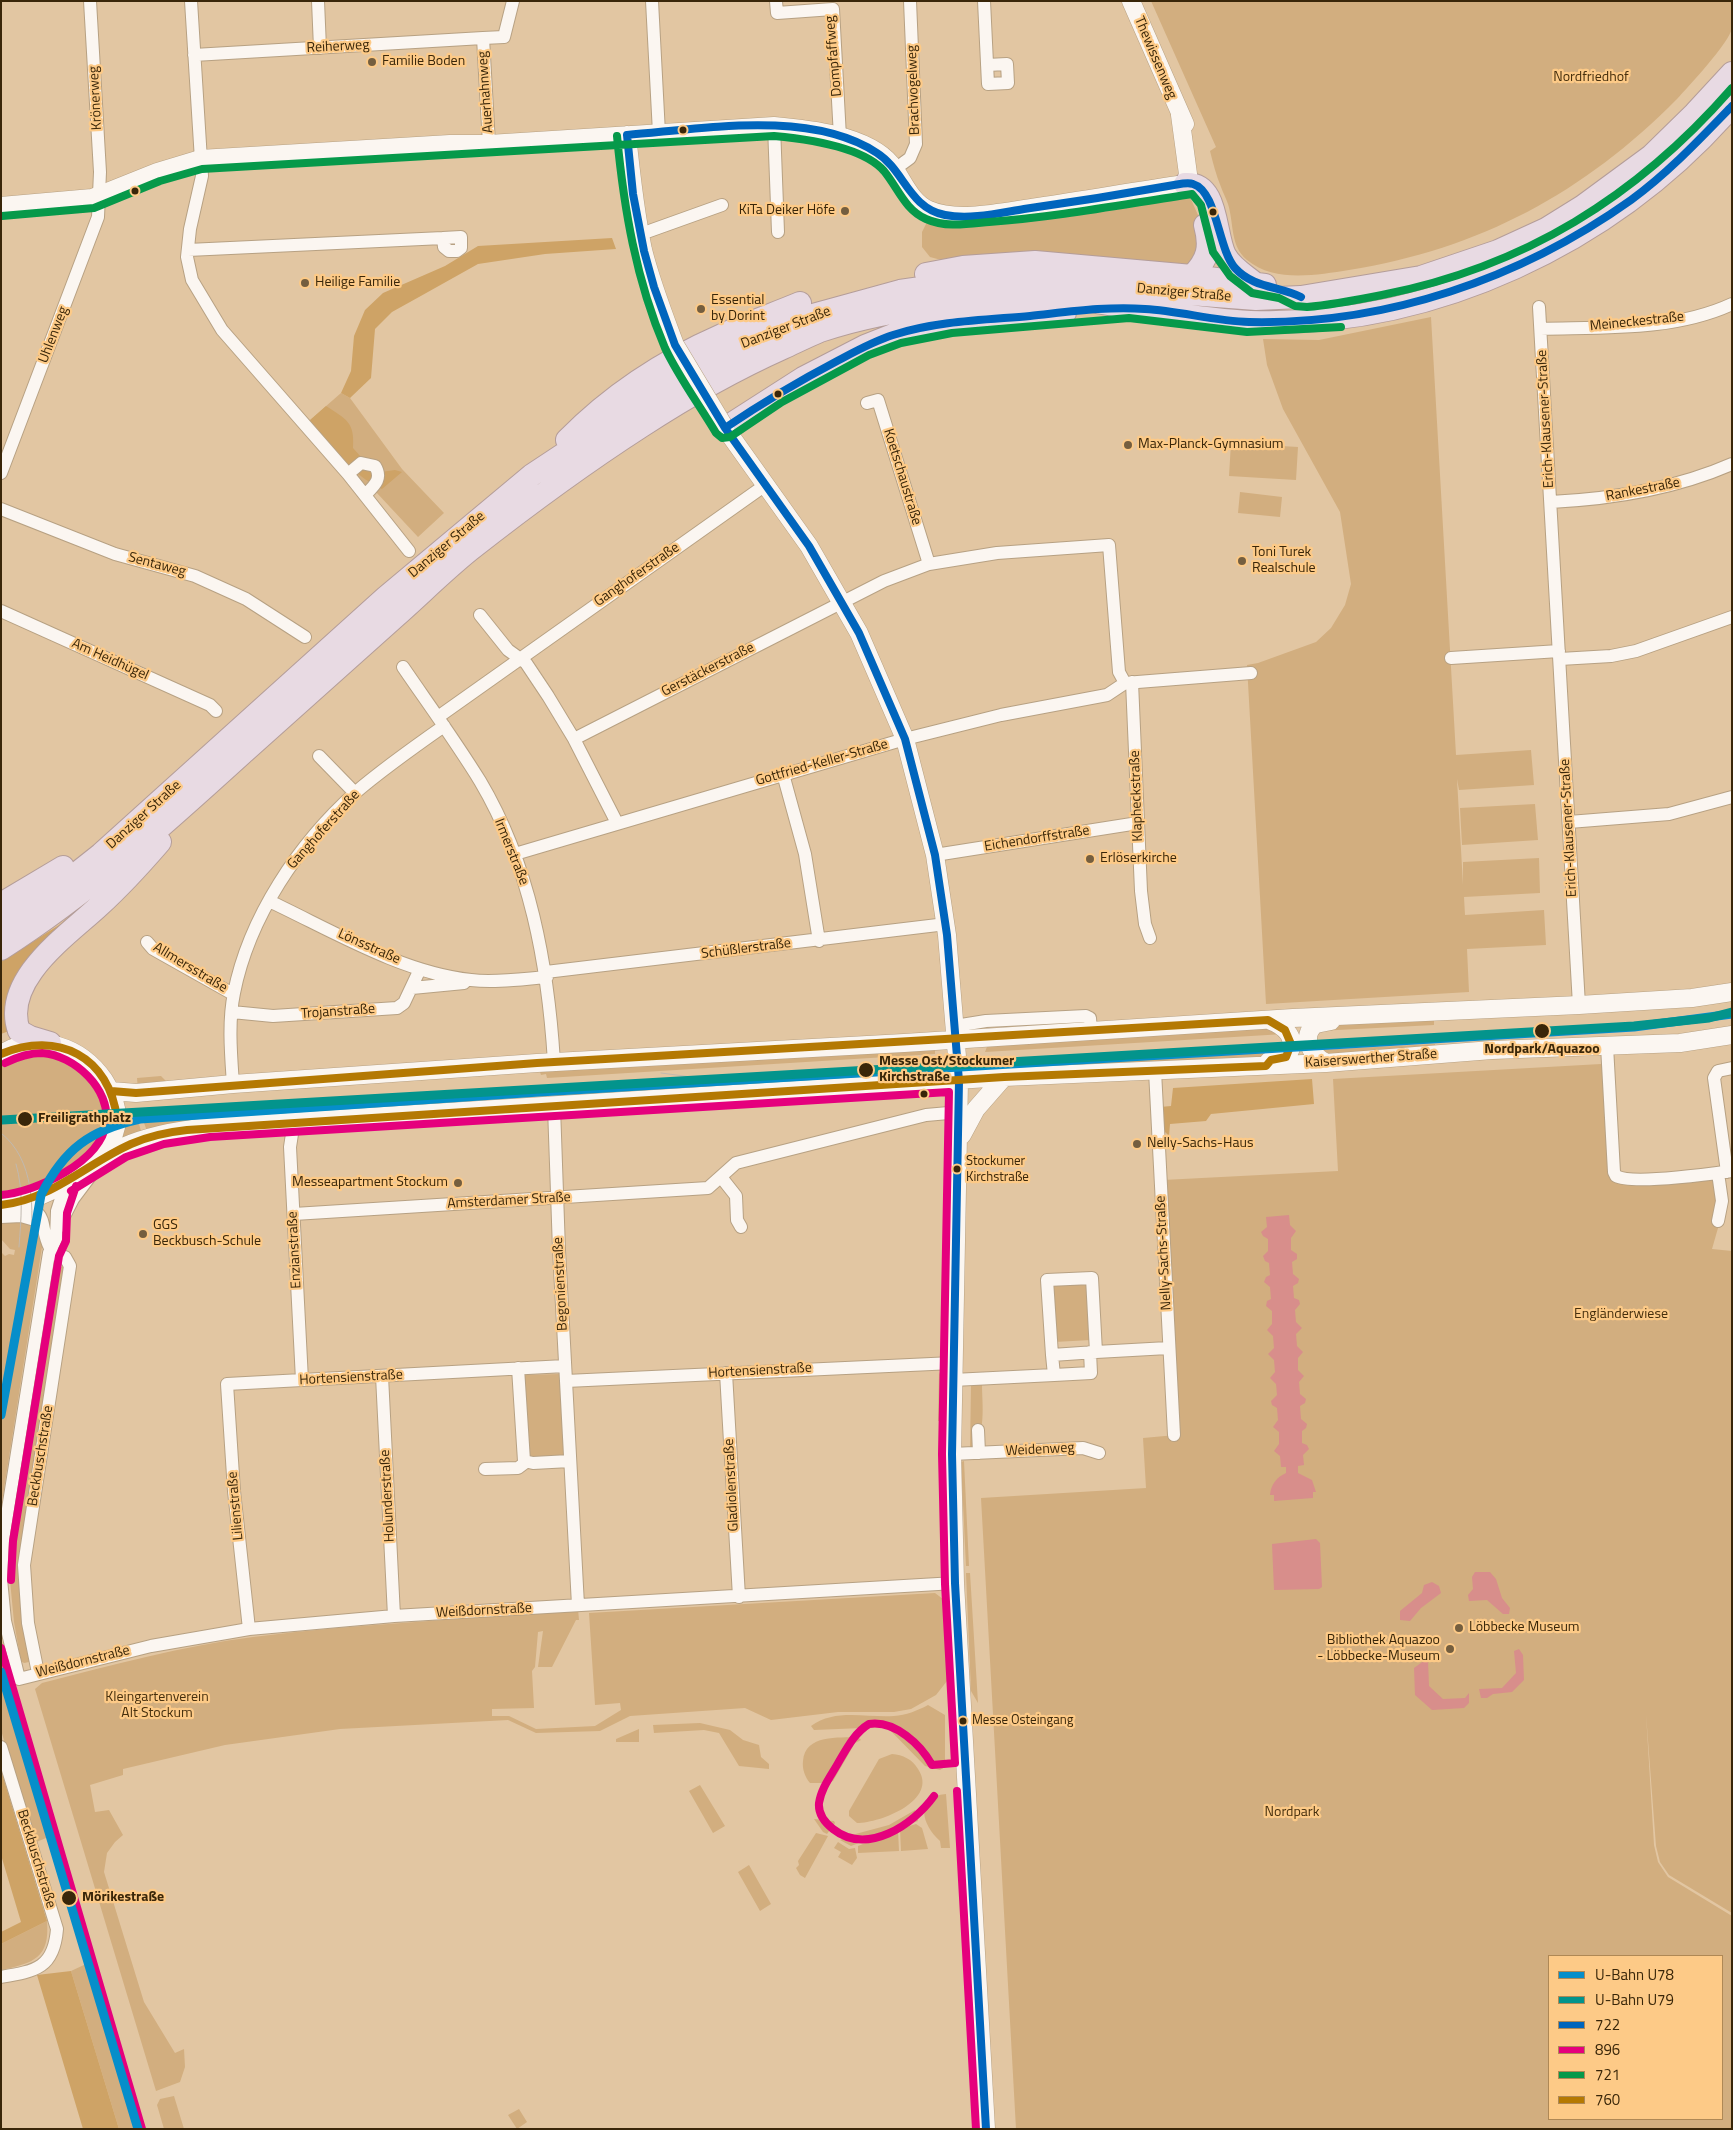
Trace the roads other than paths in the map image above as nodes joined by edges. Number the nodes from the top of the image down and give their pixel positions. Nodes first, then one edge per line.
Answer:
1 (90, 1) edge
2 (190, 1) edge
3 (318, 1) edge
4 (513, 1) edge
5 (652, 1) edge
6 (776, 1) edge
7 (910, 1) edge
8 (984, 1) edge
9 (1131, 1) edge
10 (483, 38) junction
11 (320, 48) junction
12 (194, 55) junction
13 (987, 65) dead end
14 (1732, 73) edge
15 (1732, 106) edge
16 (774, 126) junction
17 (660, 133) junction
18 (627, 135) junction
19 (840, 137) junction
20 (489, 144) junction
21 (200, 159) junction
22 (895, 169) junction
23 (1191, 185) junction
24 (101, 195) junction
25 (722, 205) dead end
26 (1, 206) edge
27 (778, 232) dead end
28 (640, 234) junction
29 (444, 238) dead end
30 (188, 250) junction
31 (1192, 276) junction
32 (1257, 284) junction
33 (1301, 297) junction
34 (1732, 304) edge
35 (1539, 307) dead end
36 (1129, 308) junction
37 (1541, 329) junction
38 (867, 403) dead end
39 (725, 428) junction
40 (1732, 464) edge
41 (1, 473) edge
42 (348, 474) junction
43 (532, 475) junction
44 (764, 486) junction
45 (365, 495) junction
46 (1551, 502) junction
47 (1, 509) edge
48 (409, 551) dead end
49 (929, 564) junction
50 (842, 602) junction
51 (1, 611) edge
52 (480, 615) dead end
53 (1732, 617) edge
54 (305, 638) dead end
55 (1559, 655) junction
56 (519, 658) junction
57 (1451, 658) dead end
58 (403, 667) dead end
59 (1251, 673) dead end
60 (1128, 682) junction
61 (216, 711) dead end
62 (441, 722) junction
63 (574, 739) junction
64 (905, 739) junction
65 (319, 756) dead end
66 (783, 774) junction
67 (356, 793) junction
68 (1732, 796) edge
69 (187, 804) junction
70 (1569, 822) junction
71 (617, 823) junction
72 (1138, 823) junction
73 (101, 854) junction
74 (515, 854) junction
75 (935, 855) junction
76 (269, 901) junction
77 (1, 904) edge
78 (946, 924) junction
79 (1, 927) edge
80 (1150, 938) dead end
81 (819, 941) junction
82 (147, 942) dead end
83 (1, 949) edge
84 (420, 969) junction
85 (546, 974) junction
86 (473, 981) junction
87 (412, 988) junction
88 (1732, 992) edge
89 (233, 994) junction
90 (1579, 1005) junction
91 (232, 1012) junction
92 (1340, 1016) junction
93 (1268, 1020) junction
94 (956, 1033) junction
95 (1732, 1035) edge
96 (50, 1043) junction
97 (1607, 1046) junction
98 (1, 1054) edge
99 (554, 1062) junction
100 (1326, 1063) junction
101 (1266, 1066) junction
102 (1732, 1068) edge
103 (1155, 1071) junction
104 (1004, 1078) junction
105 (960, 1081) junction
106 (234, 1084) junction
107 (111, 1091) junction
108 (554, 1107) junction
109 (962, 1113) junction
110 (294, 1120) junction
111 (96, 1164) junction
112 (1726, 1172) edge
113 (721, 1177) junction
114 (66, 1183) junction
115 (557, 1198) junction
116 (3, 1209) edge
117 (294, 1214) junction
118 (1718, 1221) dead end
119 (742, 1227) dead end
120 (57, 1230) junction
121 (49, 1251) junction
122 (1168, 1348) junction
123 (1093, 1352) junction
124 (1052, 1355) junction
125 (565, 1366) junction
126 (518, 1368) junction
127 (953, 1371) junction
128 (726, 1373) junction
129 (1054, 1375) junction
130 (382, 1376) junction
131 (302, 1380) junction
132 (566, 1381) junction
133 (227, 1384) joint
134 (978, 1430) dead end
135 (1174, 1435) dead end
136 (980, 1453) junction
137 (1100, 1453) dead end
138 (952, 1454) junction
139 (526, 1462) junction
140 (570, 1462) junction
141 (485, 1469) dead end
142 (1, 1579) edge
143 (955, 1583) junction
144 (739, 1597) junction
145 (578, 1605) junction
146 (394, 1616) junction
147 (249, 1629) junction
148 (38, 1673) junction
149 (19, 1679) joint
150 (1, 1747) edge
151 (1, 1977) edge
152 (986, 2129) edge

1 - 24 street, Krönerweg
2 - 12 street
3 - 11 street
4 - 10 street, Auerhahnweg
5 - 17 street
6 - 19 street, Dompfaffweg
7 - 22 street, Brachvogelweg
8 - 13 street
9 - 23 street, Thewissenweg
10 - 11 street, Reiherweg
10 - 20 street, Auerhahnweg
11 - 12 street, Reiherweg
12 - 21 street
14 - 33 highway, Danziger Straße
15 - 36 highway, Danziger Straße
16 - 17 street
16 - 19 street
16 - 27 street
17 - 18 street
18 - 20 street
18 - 28 street
19 - 22 street
20 - 21 street
21 - 24 street
21 - 30 street
22 - 23 street
23 - 31 highway
23 - 32 highway
24 - 26 street
24 - 41 street, Uhlenweg
25 - 28 street
28 - 39 street, bridge
29 - 30 street
30 - 42 street
31 - 32 highway
31 - 43 highway
32 - 33 highway
33 - 43 highway, Danziger Straße
34 - 37 street, Meineckestraße
35 - 37 street, Erich-Klausener-Straße
36 - 39 highway
36 - 69 highway, Danziger Straße
37 - 46 street, Erich-Klausener-Straße
38 - 49 street, Koetschaustraße
39 - 44 street
40 - 46 street, Rankestraße
42 - 45 street
42 - 45 street
43 - 73 highway, Danziger Straße
44 - 50 street
44 - 56 street, Ganghoferstraße
45 - 48 street
46 - 55 street, Erich-Klausener-Straße
47 - 54 street, Sentaweg
49 - 50 street
49 - 60 street, Klapheckstraße
50 - 63 street, Gerstäckerstraße
50 - 64 street
51 - 61 street, Am Heidhügel
52 - 56 street
53 - 55 street
55 - 57 street
55 - 70 street, Erich-Klausener-Straße
56 - 62 street, Ganghoferstraße
56 - 63 street
58 - 62 street, Irmerstraße
59 - 60 street, Gottfried-Keller-Straße
60 - 64 street, Gottfried-Keller-Straße
60 - 72 street, Klapheckstraße
62 - 67 street, Ganghoferstraße
62 - 74 street, Irmerstraße
63 - 71 street
64 - 66 street, Gottfried-Keller-Straße
64 - 75 street
65 - 67 street
66 - 71 street, Gottfried-Keller-Straße
66 - 81 street
67 - 76 street, Ganghoferstraße
68 - 70 street
69 - 83 highway, Danziger Straße
69 - 96 highway
70 - 90 street, Erich-Klausener-Straße
71 - 74 street, Gottfried-Keller-Straße
72 - 75 street, Eichendorffstraße
72 - 80 street, Klapheckstraße
73 - 77 highway
73 - 79 highway, Danziger Straße
74 - 85 street, Irmerstraße
75 - 78 street
76 - 84 street, Lönsstraße
76 - 89 street, Ganghoferstraße
78 - 81 street, Schüßlerstraße
78 - 94 street
81 - 85 street, Schüßlerstraße
82 - 89 street, Allmersstraße
84 - 86 street, Lönsstraße
84 - 87 street, Trojanstraße
85 - 86 street, Lönsstraße
85 - 99 street, Irmerstraße
86 - 87 street, Lönsstraße
87 - 91 street, Trojanstraße
88 - 90 street
89 - 91 street, Ganghoferstraße
90 - 92 street
91 - 106 street, Ganghoferstraße
92 - 93 street
92 - 100 street
93 - 94 street
93 - 101 street
94 - 99 street
94 - 105 street
95 - 97 street, Kaiserswerther Straße
96 - 98 street
96 - 107 street
97 - 100 street, Kaiserswerther Straße
97 - 112 street
99 - 106 street
100 - 101 street, Kaiserswerther Straße
101 - 103 street, Kaiserswerther Straße
102 - 112 street
103 - 104 street, Kaiserswerther Straße
103 - 122 street, Nelly-Sachs-Straße
104 - 105 street, Kaiserswerther Straße
104 - 109 street
105 - 108 street, Kaiserswerther Straße
105 - 109 street
106 - 107 street
107 - 111 street
108 - 110 street, Kaiserswerther Straße
108 - 115 street, Begonienstraße
109 - 113 street, Amsterdamer Straße
109 - 127 street
110 - 111 street, Kaiserswerther Straße
110 - 117 street, Enzianstraße
111 - 114 street
111 - 120 street, Beckbuschstraße
112 - 118 street
113 - 115 street, Amsterdamer Straße
113 - 119 street
114 - 116 street
114 - 120 street, Beckbuschstraße
115 - 117 street, Amsterdamer Straße
115 - 125 street, Begonienstraße
116 - 121 street, Beckbuschstraße
117 - 131 street, Enzianstraße
120 - 121 street, Beckbuschstraße
121 - 142 street, Beckbuschstraße
121 - 148 street, Beckbuschstraße
122 - 123 street
122 - 135 street, Nelly-Sachs-Straße
123 - 124 street
123 - 124 street
123 - 129 street, Hortensienstraße
124 - 129 street
125 - 126 street, Hortensienstraße
125 - 132 street, Begonienstraße
126 - 130 street, Hortensienstraße
126 - 139 street
127 - 128 street, Hortensienstraße
127 - 129 street, Hortensienstraße
127 - 138 street
128 - 132 street, Hortensienstraße
128 - 144 street, Gladiolenstraße
130 - 131 street, Hortensienstraße
130 - 146 street, Holunderstraße
131 - 133 street, Hortensienstraße
132 - 140 street, Begonienstraße
133 - 147 street, Lilienstraße
134 - 136 street
136 - 137 street, Weidenweg
136 - 138 street, Weidenweg
138 - 143 street
139 - 140 street
139 - 141 street
140 - 145 street, Begonienstraße
142 - 149 street, Beckbuschstraße
143 - 144 street, Weißdornstraße
143 - 152 street
144 - 145 street, Weißdornstraße
145 - 146 street, Weißdornstraße
146 - 147 street, Weißdornstraße
147 - 148 street, Weißdornstraße
148 - 149 street, Weißdornstraße
150 - 151 street, Beckbuschstraße

